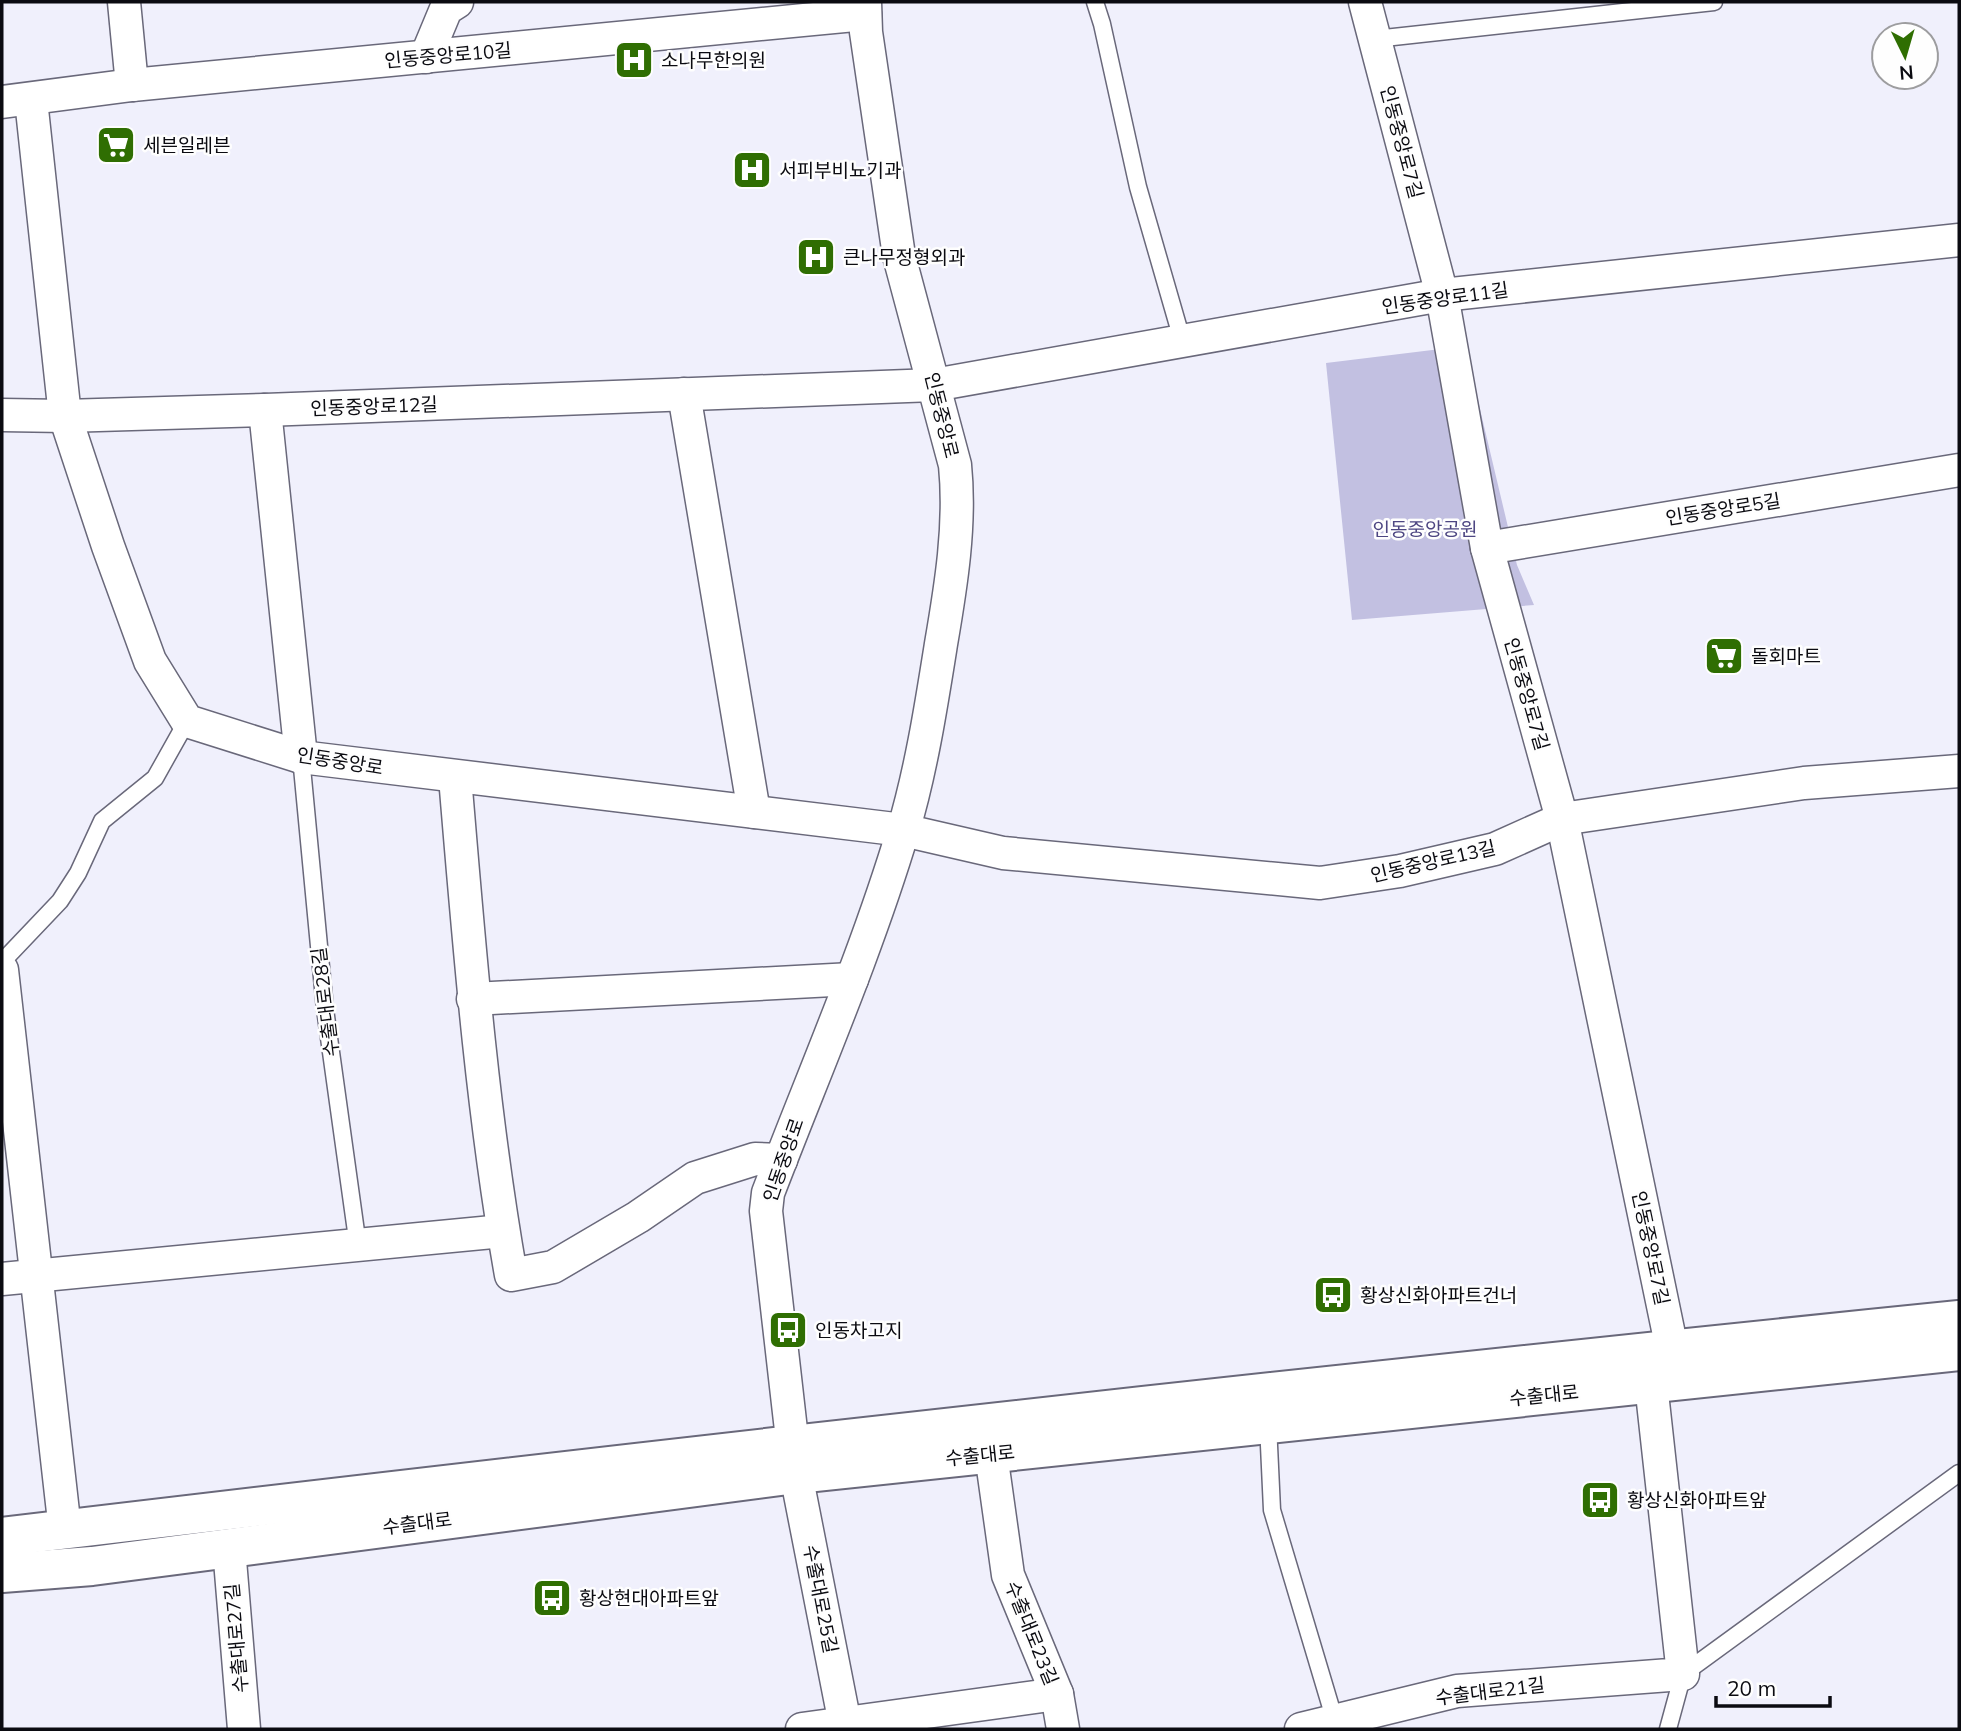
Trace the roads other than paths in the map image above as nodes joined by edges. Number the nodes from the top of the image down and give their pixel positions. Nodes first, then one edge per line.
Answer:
1 (124, 2) edge
2 (422, 2) edge
3 (457, 2) edge
4 (1095, 2) edge
5 (1365, 2) edge
6 (1714, 2) edge
7 (865, 8) edge
8 (1375, 39) junction
9 (430, 49) junction
10 (132, 85) junction
11 (16, 101) edge
12 (1959, 240) edge
13 (1442, 295) junction
14 (1183, 343) junction
15 (934, 385) junction
16 (684, 394) junction
17 (265, 410) junction
18 (2, 415) edge
19 (65, 416) junction
20 (1959, 470) edge
21 (1487, 548) junction
22 (187, 720) junction
23 (301, 757) junction
24 (1959, 771) edge
25 (455, 777) junction
26 (754, 813) junction
27 (1562, 819) junction
28 (903, 830) junction
29 (2, 962) edge
30 (2, 970) edge
31 (852, 979) junction
32 (473, 999) junction
33 (781, 1160) junction
34 (503, 1231) junction
35 (358, 1246) junction
36 (35, 1276) junction
37 (2, 1279) edge
38 (1959, 1320) edge
39 (1672, 1349) junction
40 (1959, 1351) edge
41 (1651, 1384) junction
42 (1268, 1424) junction
43 (991, 1454) junction
44 (794, 1459) junction
45 (1959, 1473) edge
46 (65, 1530) junction
47 (2, 1537) edge
48 (229, 1548) junction
49 (2, 1573) edge
50 (1683, 1674) junction
51 (1057, 1694) junction
52 (1335, 1721) junction
53 (846, 1726) edge
54 (244, 1729) edge
55 (802, 1729) edge
56 (1063, 1729) edge
57 (1301, 1729) edge
58 (1668, 1729) edge

1 - 10 street
2 - 9 street
3 - 9 street
4 - 14 lane
5 - 8 street, 인동중앙로7길
6 - 8 lane
7 - 9 street, 인동중앙로10길
7 - 15 street, 인동중앙로
8 - 13 street, 인동중앙로7길
9 - 10 street, 인동중앙로10길
10 - 11 street, 인동중앙로10길
11 - 19 street, 인동중앙로10길
12 - 13 street, 인동중앙로11길
13 - 14 street, 인동중앙로11길
13 - 21 street, 인동중앙로7길
14 - 15 street, 인동중앙로11길
15 - 16 street, 인동중앙로12길
15 - 28 street, 인동중앙로
16 - 17 street, 인동중앙로12길
16 - 26 street
17 - 19 street, 인동중앙로12길
17 - 23 street
18 - 19 street, 인동중앙로12길
19 - 22 street
20 - 21 street, 인동중앙로5길
21 - 27 street, 인동중앙로7길
22 - 23 street, 인동중앙로
22 - 29 lane
23 - 25 street, 인동중앙로
23 - 35 lane, 수출대로28길
24 - 27 street, 인동중앙로13길
25 - 26 street, 인동중앙로
25 - 32 street
26 - 28 street, 인동중앙로
27 - 28 street, 인동중앙로13길
27 - 39 street, 인동중앙로7길
28 - 31 street, 인동중앙로
30 - 36 street
31 - 32 street
31 - 33 street, 인동중앙로
32 - 34 street
33 - 34 street
33 - 44 street, 인동중앙로
34 - 35 street
35 - 36 street
36 - 37 street
36 - 46 street
38 - 39 street, 수출대로
39 - 41 street
39 - 44 street, 수출대로
40 - 41 street, 수출대로
41 - 42 street, 수출대로
41 - 50 street
42 - 43 street, 수출대로
42 - 52 lane
43 - 44 street, 수출대로
43 - 51 street, 수출대로23길
44 - 46 street, 수출대로
44 - 48 street, 수출대로
44 - 53 street, 수출대로25길
45 - 50 lane
46 - 47 street, 수출대로
48 - 49 street, 수출대로
48 - 54 street, 수출대로27길
50 - 52 street, 수출대로21길
50 - 58 lane
51 - 53 street
51 - 56 street, 수출대로23길
52 - 57 street, 수출대로21길
53 - 55 street

